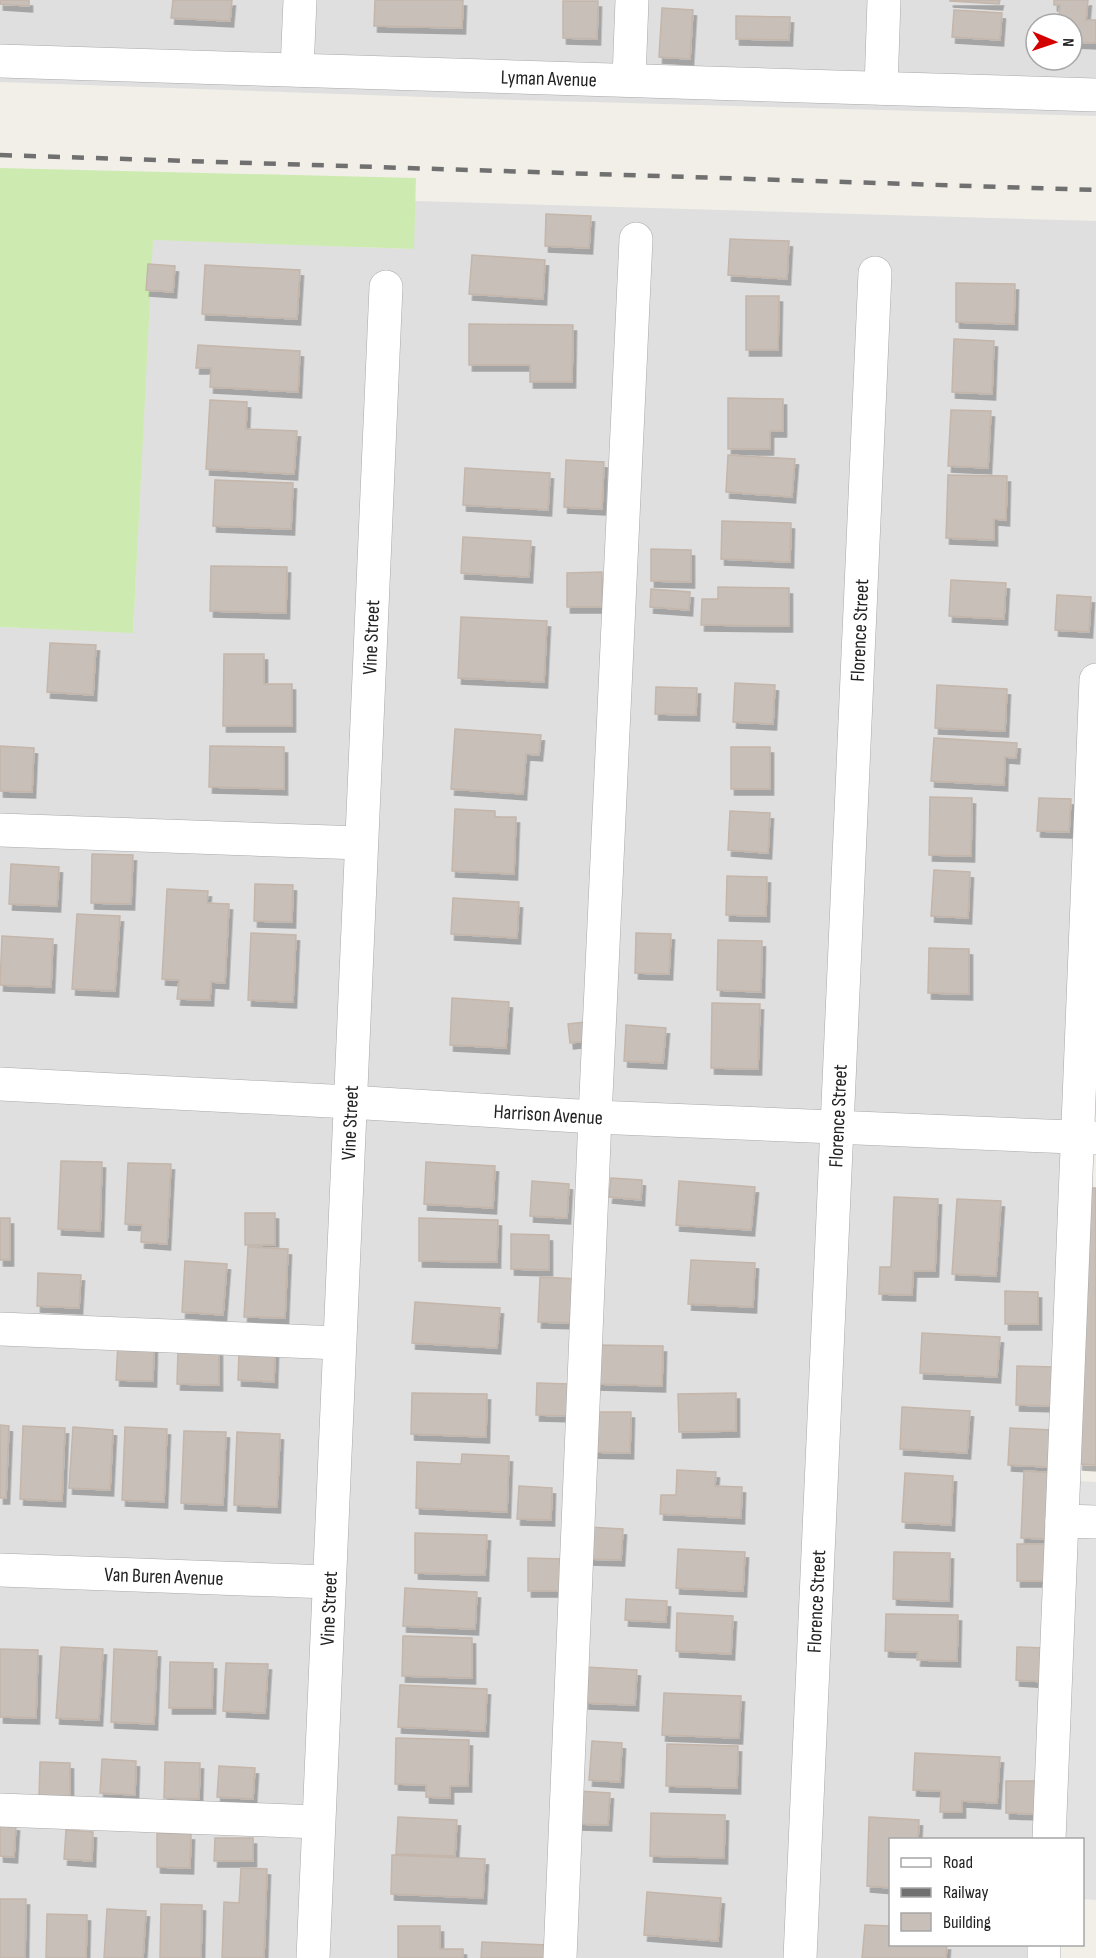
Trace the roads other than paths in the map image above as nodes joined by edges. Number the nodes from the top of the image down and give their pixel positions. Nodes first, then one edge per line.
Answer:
1 (300, 0) edge
2 (632, 0) edge
3 (884, 0) edge
4 (0, 61) edge
5 (297, 70) junction
6 (629, 80) junction
7 (880, 88) junction
8 (1096, 95) edge
9 (636, 239) dead end
10 (874, 273) dead end
11 (387, 288) dead end
12 (1096, 680) edge
13 (0, 830) edge
14 (361, 843) junction
15 (0, 1084) edge
16 (350, 1102) junction
17 (595, 1117) junction
18 (836, 1127) junction
19 (1087, 1138) edge
20 (0, 1329) edge
21 (339, 1343) junction
22 (1062, 1521) junction
23 (1096, 1522) edge
24 (0, 1570) edge
25 (328, 1582) junction
26 (0, 1810) edge
27 (318, 1822) junction
28 (1049, 1838) edge
29 (312, 1958) edge
30 (560, 1958) edge
31 (800, 1958) edge

1 - 5 street
2 - 6 street
3 - 7 street
4 - 5 street, Lyman Avenue
5 - 6 street, Lyman Avenue
6 - 7 street, Lyman Avenue
7 - 8 street, Lyman Avenue
9 - 17 street
10 - 18 street, Florence Street
11 - 14 street, Vine Street
12 - 19 street
13 - 14 street
14 - 16 street, Vine Street
15 - 16 street, Harrison Avenue
16 - 17 street, Harrison Avenue
16 - 21 street, Vine Street
17 - 18 street, Harrison Avenue
17 - 30 street
18 - 19 street, Harrison Avenue
18 - 31 street, Florence Street
19 - 22 street
20 - 21 street
21 - 25 street, Vine Street
22 - 23 street
22 - 28 street
24 - 25 street, Van Buren Avenue
25 - 27 street, Vine Street
26 - 27 street
27 - 29 street, Vine Street

